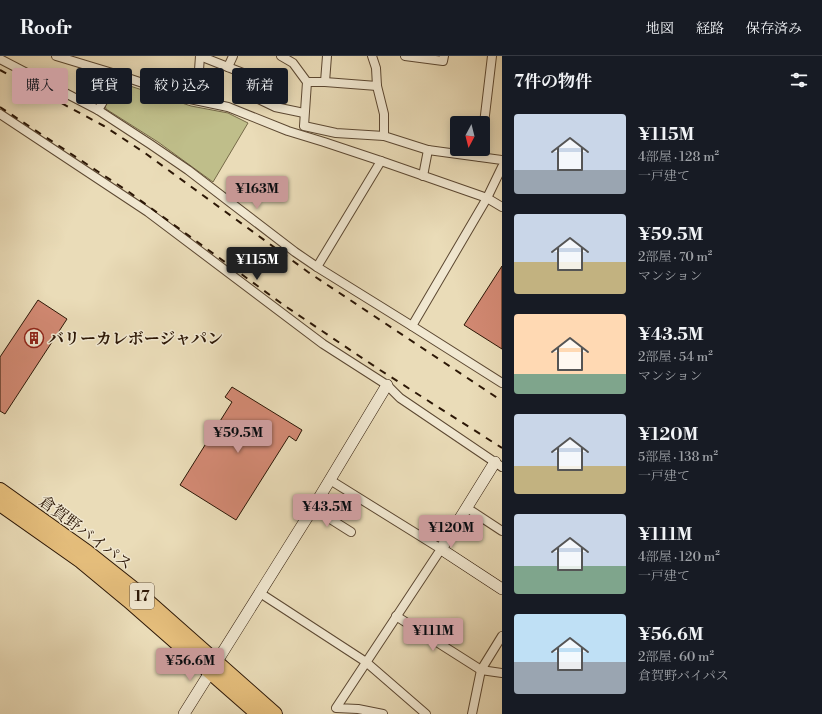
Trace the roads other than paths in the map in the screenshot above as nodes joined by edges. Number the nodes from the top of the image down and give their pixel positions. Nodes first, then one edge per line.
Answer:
1 (56, 56) edge
2 (200, 56) edge
3 (232, 56) edge
4 (281, 56) edge
5 (327, 56) edge
6 (372, 56) edge
7 (404, 56) edge
8 (444, 56) edge
9 (492, 56) edge
10 (0, 59) edge
11 (228, 67) junction
12 (95, 68) edge
13 (199, 68) edge
14 (307, 82) junction
15 (325, 82) junction
16 (377, 86) junction
17 (101, 104) edge
18 (214, 104) edge
19 (98, 110) junction
20 (304, 113) junction
21 (0, 114) edge
22 (485, 116) edge
23 (384, 136) junction
24 (428, 150) junction
25 (450, 151) edge
26 (489, 156) edge
27 (502, 160) edge
28 (381, 161) junction
29 (502, 167) edge
30 (423, 176) junction
31 (487, 198) junction
32 (502, 207) edge
33 (317, 267) junction
34 (412, 326) junction
35 (502, 383) edge
36 (387, 385) junction
37 (499, 465) edge
38 (330, 480) junction
39 (0, 490) edge
40 (0, 504) edge
41 (313, 508) junction
42 (467, 508) junction
43 (502, 531) edge
44 (351, 532) dead end
45 (441, 549) junction
46 (502, 589) edge
47 (260, 593) junction
48 (396, 616) junction
49 (502, 636) edge
50 (366, 662) junction
51 (213, 668) junction
52 (481, 670) junction
53 (502, 673) edge
54 (184, 714) edge
55 (258, 714) edge
56 (275, 714) edge
57 (383, 714) edge
58 (426, 714) edge
59 (472, 714) edge

1 - 12 street
2 - 11 street
2 - 13 street
3 - 11 street
4 - 14 street
5 - 15 street
6 - 16 street
7 - 8 street
9 - 22 street
10 - 19 street
11 - 20 street
14 - 15 street
14 - 20 street
15 - 16 street
16 - 23 street
17 - 19 street
18 - 28 street
19 - 33 street
20 - 23 street
21 - 36 street
23 - 24 street
24 - 25 street
24 - 30 street
26 - 27 street
28 - 30 street
28 - 33 street
29 - 31 street
30 - 31 street
31 - 32 street
31 - 34 street
33 - 34 street
34 - 35 street
36 - 37 street
36 - 38 street
37 - 42 street
38 - 41 street
38 - 45 street
39 - 51 highway, 倉賀野バイパス / 17
40 - 51 highway, 倉賀野バイパス / 17
41 - 44 street
41 - 47 street
42 - 43 street
42 - 45 street
45 - 46 street
45 - 48 street
47 - 50 street
47 - 51 street
48 - 50 street
48 - 52 street
49 - 52 street
50 - 57 street
50 - 58 street
51 - 54 street
51 - 55 highway, 倉賀野バイパス / 17
51 - 56 highway, 倉賀野バイパス / 17
52 - 53 street
52 - 59 street

